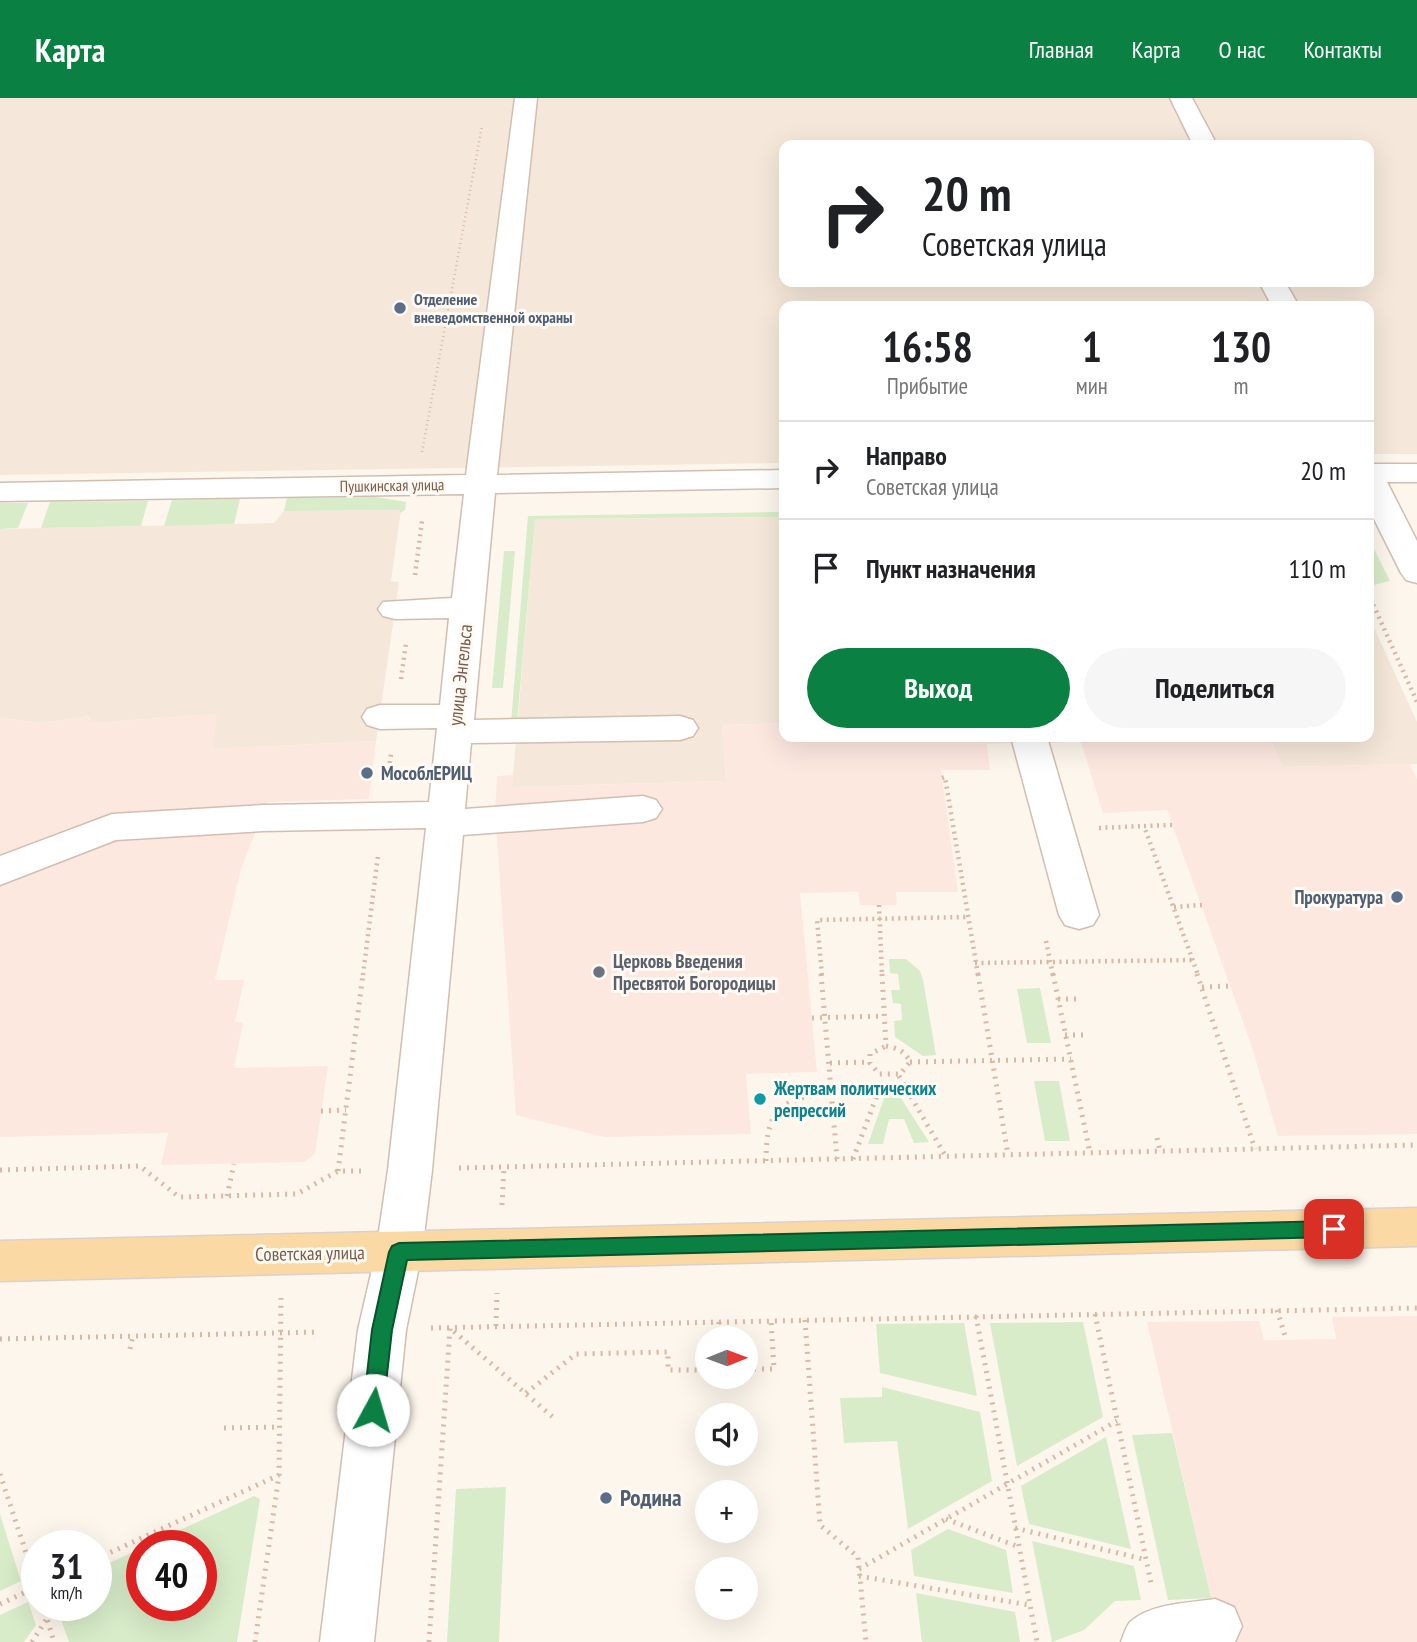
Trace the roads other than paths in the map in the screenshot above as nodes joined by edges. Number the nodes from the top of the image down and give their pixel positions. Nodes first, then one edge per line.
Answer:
1 (526, 98) edge
2 (1181, 98) edge
3 (1202, 140) edge
4 (1417, 473) edge
5 (1374, 474) edge
6 (779, 479) edge
7 (481, 483) junction
8 (1374, 486) edge
9 (0, 492) edge
10 (1417, 573) edge
11 (467, 608) junction
12 (403, 609) road end
13 (388, 717) road end
14 (455, 724) junction
15 (680, 727) dead end
16 (1030, 742) edge
17 (643, 810) dead end
18 (445, 819) junction
19 (0, 871) edge
20 (1079, 915) dead end
21 (1417, 1227) edge
22 (399, 1252) junction
23 (0, 1261) edge
24 (1215, 1626) dead end
25 (347, 1642) edge
26 (1148, 1642) edge

1 - 7 street, улица Энгельса
2 - 3 street
4 - 5 street
6 - 7 street, Пушкинская улица
7 - 9 street, Пушкинская улица
7 - 11 street, улица Энгельса
8 - 10 street
11 - 12 street
11 - 14 street, улица Энгельса
13 - 14 street
14 - 15 street
14 - 18 street, улица Энгельса
16 - 20 street
17 - 18 street
18 - 19 street
18 - 22 street, улица Энгельса
21 - 22 main road, Советская улица
22 - 23 main road, Советская улица
22 - 25 street, улица Энгельса
24 - 26 street

